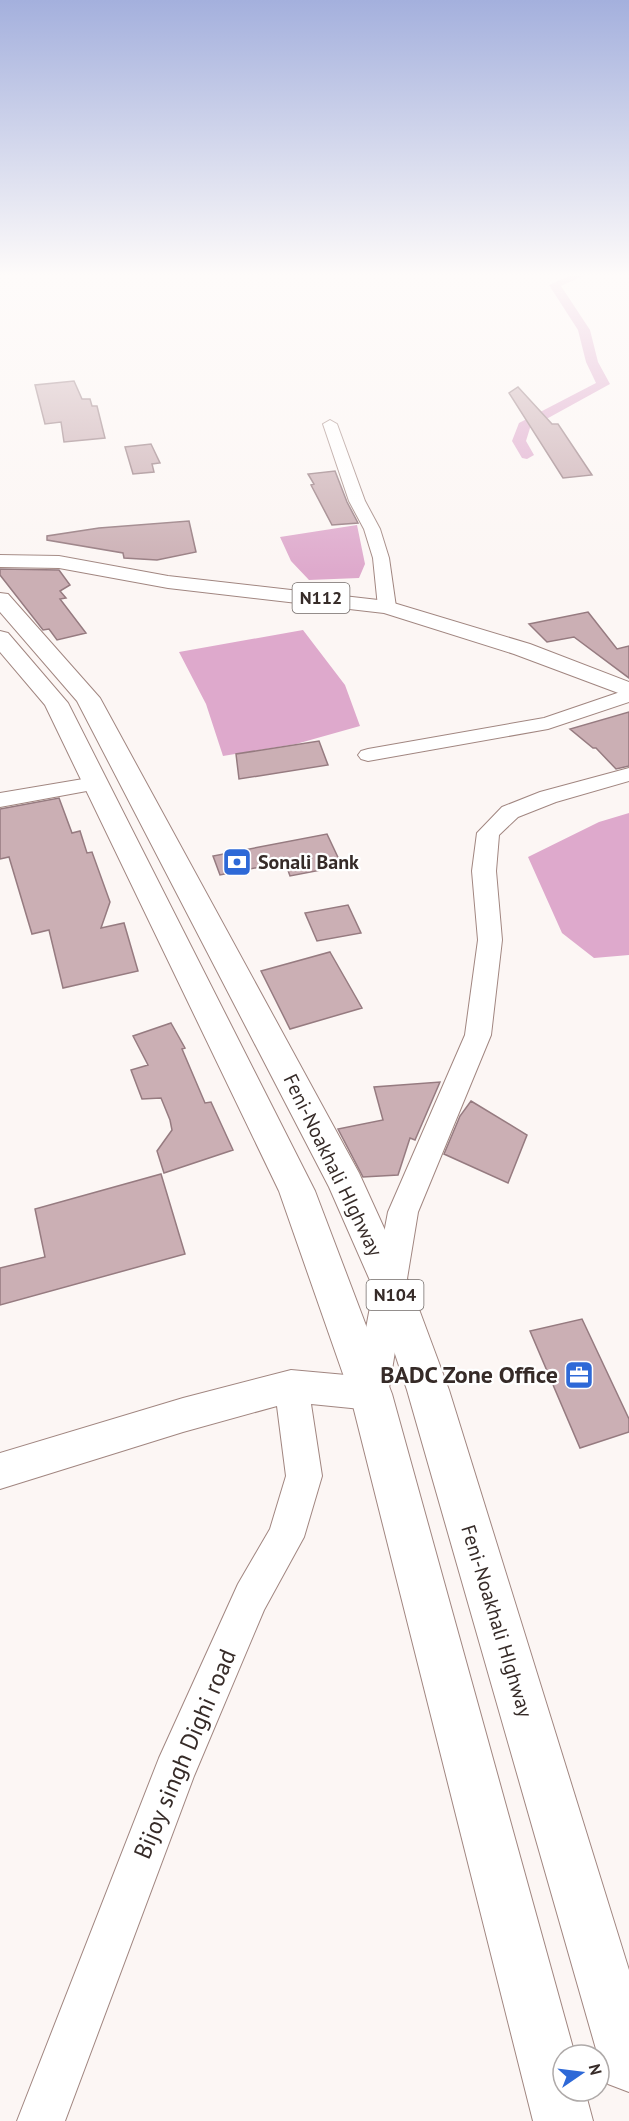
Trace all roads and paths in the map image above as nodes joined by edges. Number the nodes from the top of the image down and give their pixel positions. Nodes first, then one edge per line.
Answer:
1 (330, 424) dead end
2 (0, 561) edge
3 (0, 599) edge
4 (387, 607) junction
5 (0, 638) edge
6 (629, 692) edge
7 (368, 755) dead end
8 (629, 774) edge
9 (95, 783) junction
10 (0, 800) edge
11 (391, 1285) junction
12 (291, 1386) junction
13 (371, 1394) junction
14 (0, 1471) edge
15 (629, 2063) edge
16 (41, 2121) edge
17 (563, 2121) edge

1 - 4 street
2 - 4 highway, N112
3 - 11 highway, Feni-Noakhali HIghway / N104
4 - 6 highway, N112
5 - 9 highway, N104
6 - 7 street
8 - 11 street
9 - 10 street
9 - 13 highway, N104
11 - 13 street
11 - 15 highway, Feni-Noakhali HIghway / N104
12 - 13 street
12 - 14 street
12 - 16 street, Bijoy singh Dighi road
13 - 17 highway, N104

